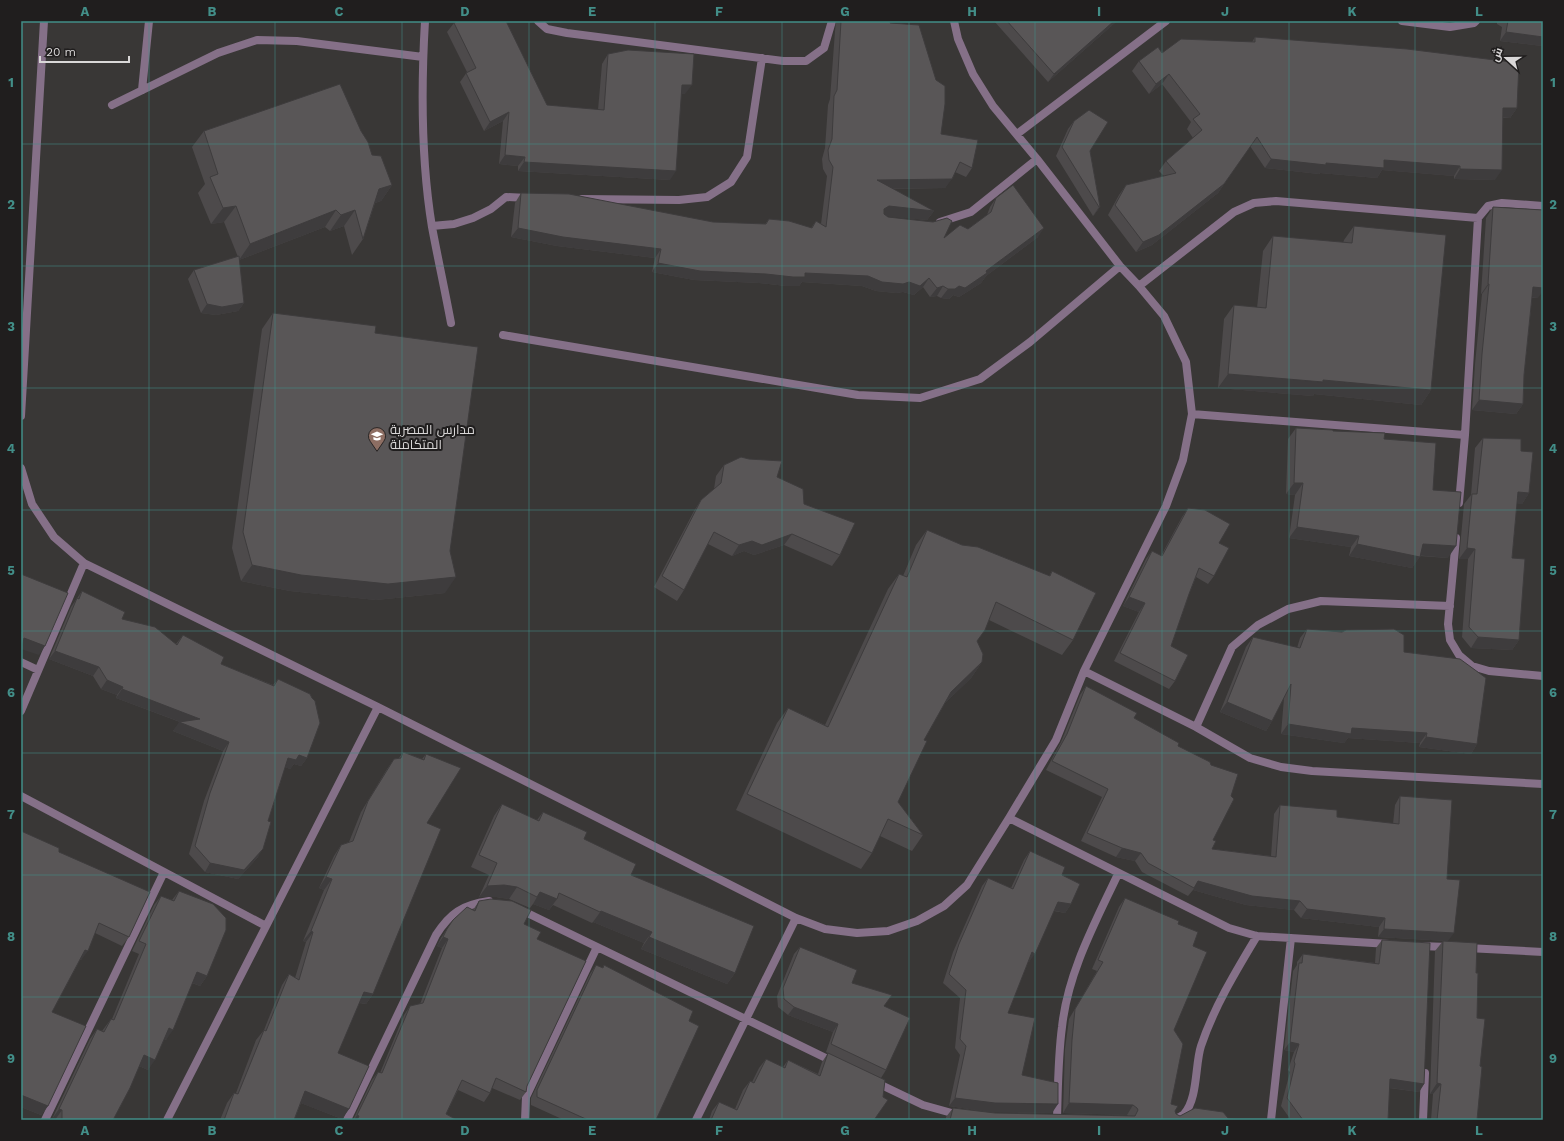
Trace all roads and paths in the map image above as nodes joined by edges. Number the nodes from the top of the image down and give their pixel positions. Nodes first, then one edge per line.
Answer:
1 (44, 21) edge
2 (149, 21) edge
3 (425, 21) edge
4 (538, 21) edge
5 (832, 21) edge
6 (954, 21) edge
7 (1166, 21) edge
8 (1402, 21) edge
9 (1476, 21) edge
10 (423, 57) junction
11 (762, 58) junction
12 (142, 90) junction
13 (112, 105) dead end
14 (1017, 134) junction
15 (1037, 158) junction
16 (538, 198) edge
17 (577, 198) edge
18 (1543, 206) edge
19 (1478, 218) junction
20 (934, 224) edge
21 (432, 226) junction
22 (1120, 266) junction
23 (1139, 286) junction
24 (451, 323) dead end
25 (503, 335) dead end
26 (1192, 414) junction
27 (21, 416) edge
28 (1465, 435) junction
29 (21, 468) edge
30 (1458, 513) edge
31 (1456, 528) edge
32 (84, 563) junction
33 (1450, 606) junction
34 (21, 662) edge
35 (38, 670) junction
36 (1084, 671) junction
37 (1543, 676) edge
38 (378, 707) junction
39 (21, 711) edge
40 (1196, 727) junction
41 (1543, 784) edge
42 (21, 796) edge
43 (1009, 818) junction
44 (164, 872) junction
45 (1118, 874) junction
46 (497, 902) edge
47 (508, 904) edge
48 (796, 918) junction
49 (266, 926) junction
50 (1257, 936) junction
51 (1291, 938) junction
52 (1399, 944) edge
53 (1414, 946) edge
54 (597, 947) junction
55 (1543, 952) edge
56 (746, 1020) junction
57 (1425, 1065) edge
58 (845, 1068) edge
59 (866, 1078) edge
60 (968, 1116) edge
61 (1057, 1119) edge
62 (45, 1120) edge
63 (167, 1120) edge
64 (347, 1120) edge
65 (525, 1120) edge
66 (696, 1120) edge
67 (1174, 1120) edge
68 (1272, 1120) edge
69 (1423, 1120) edge

1 - 27 street
2 - 12 street
3 - 10 street
4 - 11 street
5 - 11 street
6 - 14 street
7 - 14 street
8 - 9 street
10 - 12 street
10 - 21 street
11 - 17 street
12 - 13 street
14 - 15 street
15 - 20 street
15 - 22 street
16 - 21 street
18 - 19 street
19 - 23 street
19 - 28 street
21 - 24 street
22 - 23 street
22 - 25 street
23 - 26 street
26 - 28 street
26 - 36 street
28 - 30 street
29 - 32 street
31 - 33 street
32 - 35 street
32 - 38 street
33 - 37 street
33 - 40 street
34 - 35 street
35 - 39 street
36 - 40 street
36 - 43 street
38 - 48 street
38 - 49 street
40 - 41 street
42 - 44 street
43 - 45 street
43 - 48 street
44 - 49 street
44 - 62 street
45 - 50 street
45 - 61 street
46 - 64 street
47 - 54 street
48 - 56 street
49 - 63 street
50 - 51 street
50 - 67 street
51 - 52 street
51 - 68 street
53 - 55 street
54 - 56 street
54 - 65 street
56 - 58 street
56 - 66 street
57 - 69 street
59 - 60 street

